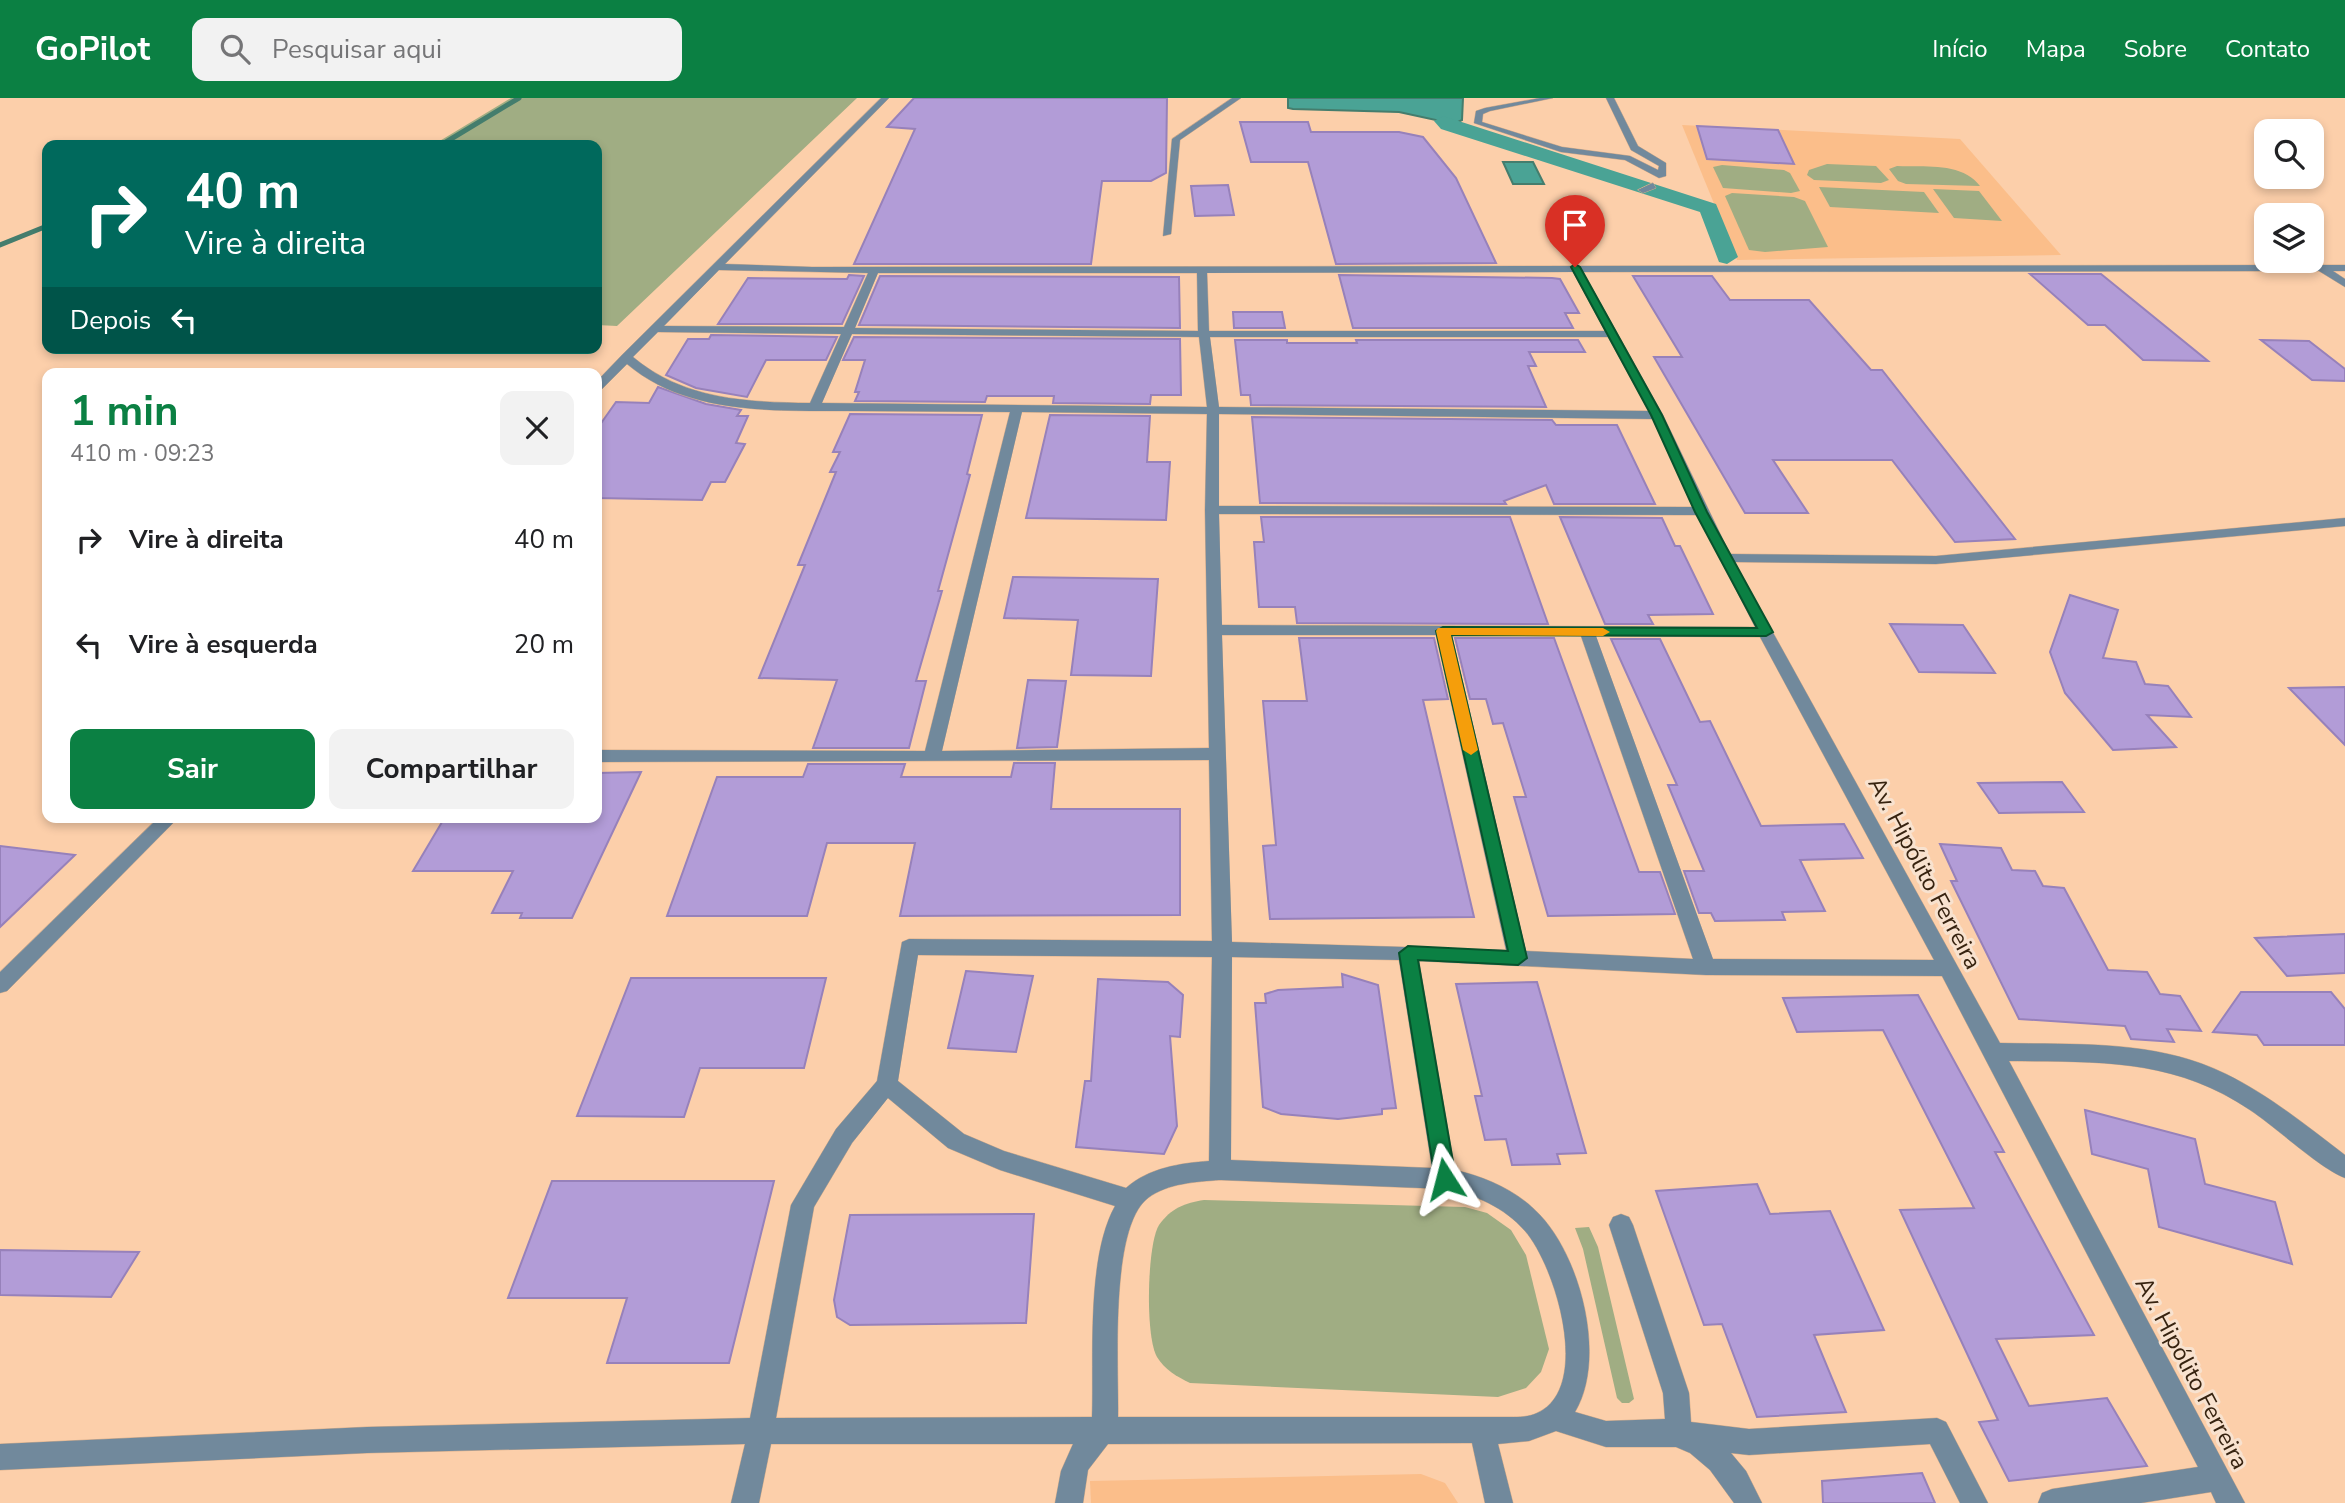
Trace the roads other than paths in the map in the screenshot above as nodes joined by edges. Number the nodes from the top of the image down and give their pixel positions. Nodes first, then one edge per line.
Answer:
1 (885, 98) edge
2 (1237, 98) edge
3 (1549, 98) edge
4 (1610, 98) edge
5 (1166, 234) dead end
6 (715, 267) junction
7 (1575, 267) junction
8 (2254, 267) edge
9 (2324, 267) edge
10 (1202, 268) junction
11 (2345, 268) edge
12 (875, 269) junction
13 (2324, 270) edge
14 (2345, 284) edge
15 (656, 329) junction
16 (847, 331) junction
17 (1204, 334) junction
18 (1614, 334) junction
19 (626, 357) junction
20 (602, 382) edge
21 (814, 408) junction
22 (1017, 409) junction
23 (1213, 409) junction
24 (1657, 415) junction
25 (1212, 510) junction
26 (1701, 512) junction
27 (2345, 522) edge
28 (1725, 558) junction
29 (1214, 630) junction
30 (1443, 631) junction
31 (1587, 632) junction
32 (1766, 632) junction
33 (1216, 754) junction
34 (602, 756) edge
35 (932, 757) junction
36 (164, 823) edge
37 (1222, 949) junction
38 (1408, 953) junction
39 (1518, 958) junction
40 (1706, 967) junction
41 (1946, 968) junction
42 (0, 985) edge
43 (1994, 1052) junction
44 (887, 1084) junction
45 (2345, 1168) edge
46 (1220, 1170) junction
47 (1445, 1179) junction
48 (1130, 1200) junction
49 (1622, 1225) dead end
50 (1555, 1417) junction
51 (1105, 1428) junction
52 (1482, 1430) junction
53 (761, 1431) junction
54 (1675, 1434) junction
55 (0, 1457) edge
56 (2217, 1478) junction
57 (746, 1503) edge
58 (1069, 1503) edge
59 (1499, 1503) edge
60 (1748, 1503) edge
61 (1974, 1503) edge
62 (2052, 1503) edge
63 (2231, 1503) edge

1 - 6 street
2 - 5 street
3 - 4 street
6 - 12 street
6 - 15 street
7 - 8 street
7 - 10 street
7 - 18 street, Av. Hipólito Ferreira
9 - 11 street
10 - 12 street
10 - 17 street
12 - 16 street
13 - 14 street
15 - 16 street
15 - 19 street
16 - 17 street
16 - 21 street
17 - 18 street
17 - 23 street
18 - 24 street, Av. Hipólito Ferreira
19 - 20 street
19 - 21 street
21 - 22 street
22 - 23 street
22 - 35 street
23 - 24 street
23 - 25 street
24 - 26 street, Av. Hipólito Ferreira
25 - 26 street
25 - 29 street
26 - 28 street, Av. Hipólito Ferreira
27 - 28 street
28 - 32 street, Av. Hipólito Ferreira
29 - 30 street
29 - 33 street
30 - 31 street
30 - 39 street
31 - 32 street
31 - 40 street
32 - 41 street, Av. Hipólito Ferreira
33 - 35 street
33 - 37 street
34 - 35 street
36 - 42 street
37 - 38 street
37 - 44 street
37 - 46 street
38 - 39 street
38 - 47 street
39 - 40 street
40 - 41 street
41 - 43 street, Av. Hipólito Ferreira
43 - 45 street
43 - 56 street, Av. Hipólito Ferreira
44 - 48 street
44 - 53 street
46 - 47 street
46 - 48 street
47 - 50 street
48 - 51 street
49 - 54 street
50 - 52 street
50 - 54 street
51 - 52 street
51 - 53 street
51 - 58 street
52 - 59 street
53 - 55 street
53 - 57 street
54 - 60 street
54 - 61 street
56 - 62 street
56 - 63 street, Av. Hipólito Ferreira

